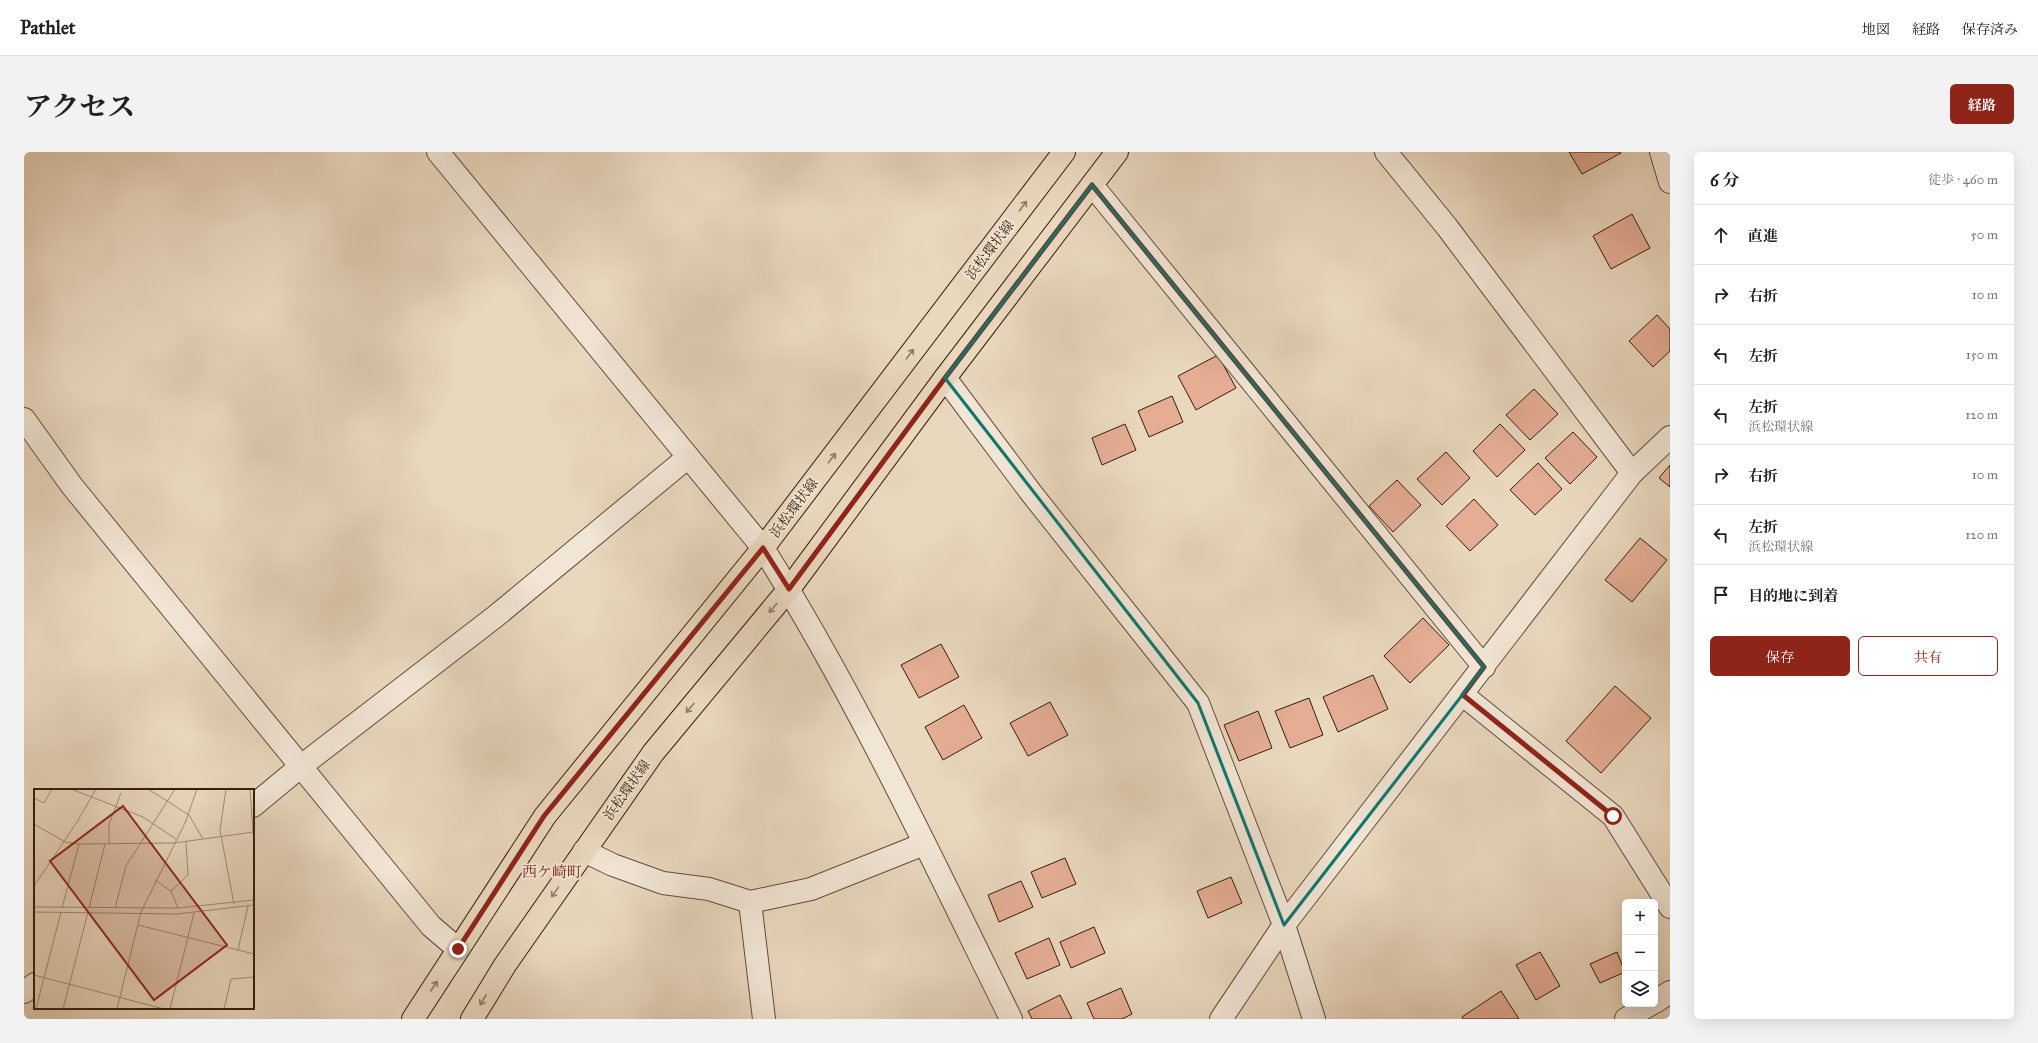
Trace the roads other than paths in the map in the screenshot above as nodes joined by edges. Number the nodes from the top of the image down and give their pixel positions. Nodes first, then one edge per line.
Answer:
1 (438, 152) edge
2 (1063, 152) edge
3 (1117, 152) edge
4 (1386, 152) edge
5 (1661, 152) edge
6 (1670, 182) edge
7 (1092, 185) junction
8 (945, 378) junction
9 (24, 419) edge
10 (1670, 438) edge
11 (687, 458) junction
12 (1632, 473) junction
13 (763, 548) junction
14 (789, 589) junction
15 (1484, 667) junction
16 (1463, 695) junction
17 (300, 767) junction
18 (254, 805) edge
19 (924, 844) junction
20 (584, 851) junction
21 (750, 902) junction
22 (1670, 907) edge
23 (1284, 925) junction
24 (458, 949) junction
25 (34, 985) edge
26 (24, 992) edge
27 (1670, 992) edge
28 (1658, 1000) edge
29 (1646, 1007) edge
30 (413, 1019) edge
31 (472, 1019) edge
32 (764, 1019) edge
33 (1011, 1019) edge
34 (1221, 1019) edge
35 (1314, 1019) edge
36 (1626, 1019) edge

1 - 11 street
13 -> 2 main road, 浜松環状線
3 - 7 main road, 浜松環状線
4 - 12 street
5 - 6 street
7 - 8 main road, 浜松環状線
7 - 15 street
8 - 14 main road, 浜松環状線
8 - 23 street
9 - 17 street
10 - 12 street
11 - 13 street
11 - 17 street
12 - 15 street
13 - 14 street
13 - 24 main road, 浜松環状線
14 - 19 street
14 -> 20 main road, 浜松環状線
15 - 16 street
16 - 22 street
16 - 23 street
17 - 18 street
17 - 24 street
19 - 21 street
19 - 33 street
20 - 21 street
20 -> 31 main road, 浜松環状線
21 - 32 street
23 - 34 street
23 - 35 street
30 -> 24 main road, 浜松環状線
25 - 26 street
27 - 28 street
29 - 36 street

